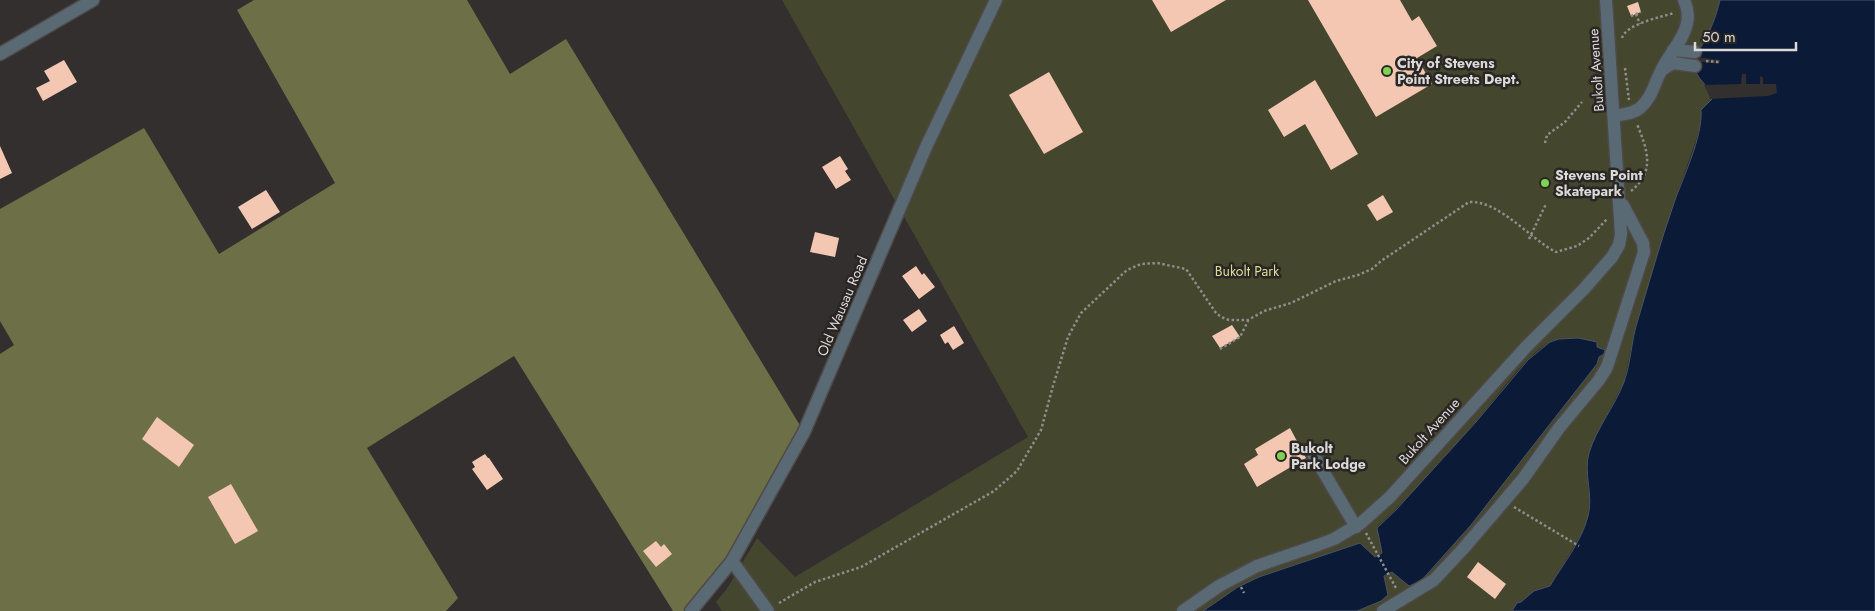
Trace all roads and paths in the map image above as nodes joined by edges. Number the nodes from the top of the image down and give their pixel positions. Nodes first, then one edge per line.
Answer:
1 (93, 0) edge
2 (996, 0) edge
3 (1606, 0) edge
4 (1683, 5) edge
5 (1641, 12) dead end
6 (1636, 14) junction
7 (1631, 16) dead end
8 (1640, 24) junction
9 (1622, 46) dead end
10 (1673, 50) junction
11 (1696, 52) dead end
12 (0, 54) edge
13 (1624, 62) dead end
14 (1694, 66) dead end
15 (1660, 71) junction
16 (1582, 102) dead end
17 (1630, 103) dead end
18 (1614, 116) junction
19 (1635, 119) dead end
20 (1545, 143) dead end
21 (1624, 195) junction
22 (1546, 204) dead end
23 (1611, 215) dead end
24 (1531, 235) junction
25 (1529, 239) dead end
26 (1248, 320) junction
27 (1220, 349) dead end
28 (1310, 449) dead end
29 (1504, 501) junction
30 (1358, 525) junction
31 (1579, 546) dead end
32 (732, 561) junction
33 (1388, 574) dead end
34 (768, 610) edge
35 (692, 611) edge
36 (1183, 611) edge
37 (1383, 611) edge

1 - 12 street
2 - 32 street, Old Wausau Road
3 - 18 street, Bukolt Avenue
4 - 8 path
4 - 10 street
5 - 6 path
6 - 7 path
6 - 8 path
8 - 9 path
10 - 11 street
10 - 15 street
13 - 17 path
14 - 15 street
15 - 18 street
16 - 20 path
18 - 21 street, Bukolt Avenue
19 - 21 path
21 - 29 street, Bukolt Avenue
21 - 30 street, Bukolt Avenue
22 - 24 path
23 - 24 path
24 - 25 path
24 - 26 path
26 - 27 path
26 - 34 path
28 - 30 street
29 - 31 path
29 - 37 street, Bukolt Avenue
30 - 33 path
30 - 36 street, Bukolt Avenue
32 - 34 street
32 - 35 street, Old Wausau Road

